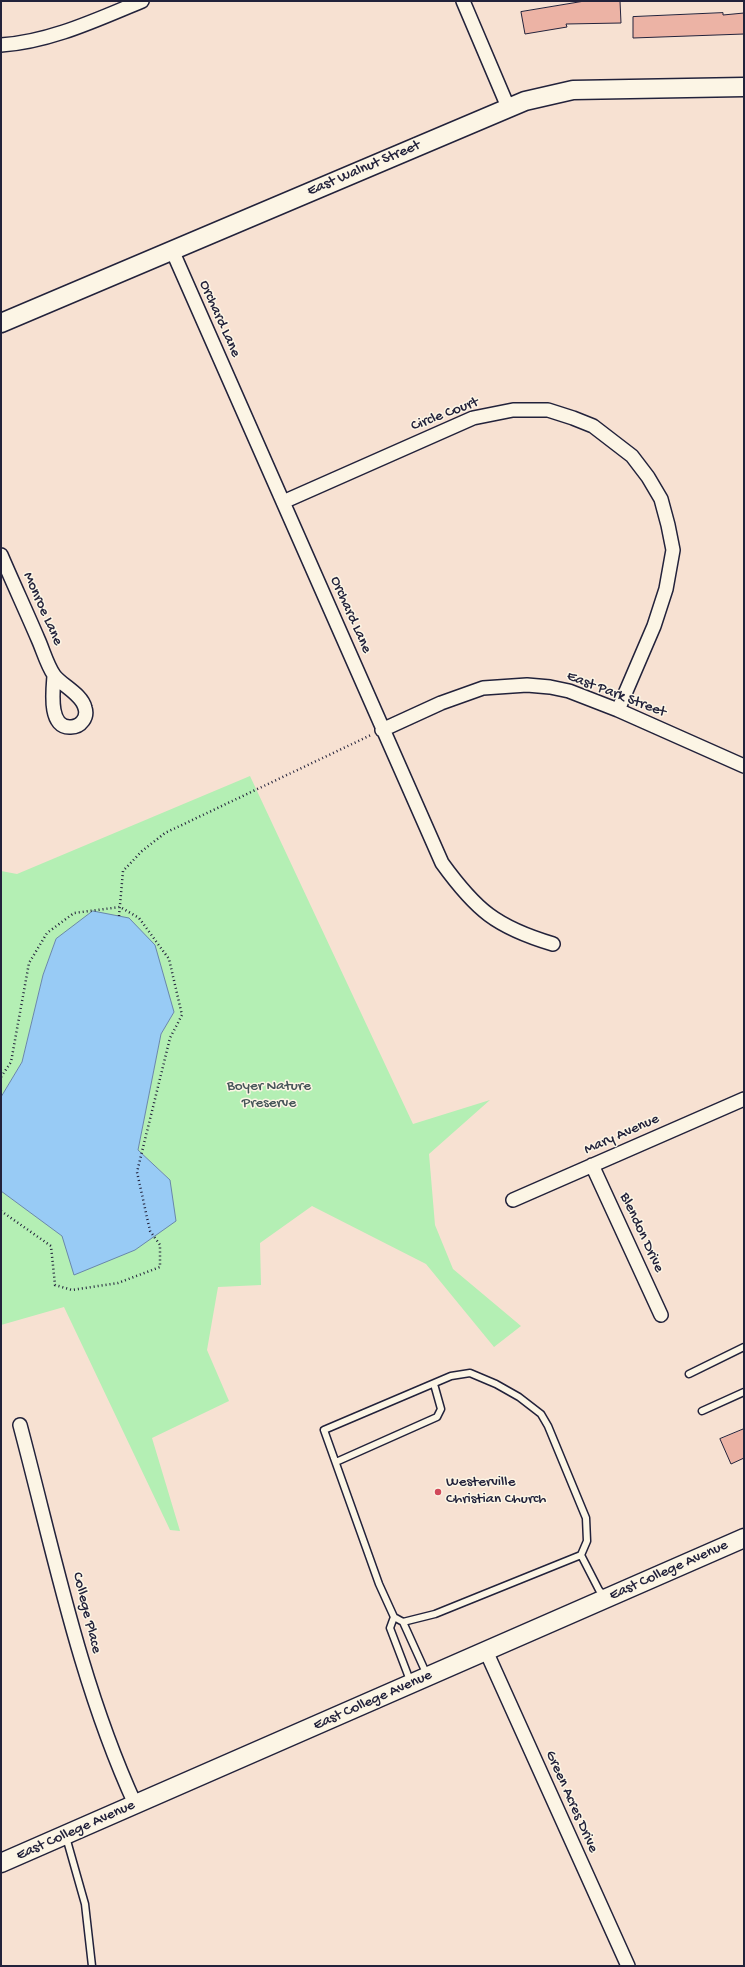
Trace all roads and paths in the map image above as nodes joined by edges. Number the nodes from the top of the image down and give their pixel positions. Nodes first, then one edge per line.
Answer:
1 (142, 1) edge
2 (463, 1) edge
3 (1, 45) edge
4 (744, 87) edge
5 (508, 107) junction
6 (172, 250) junction
7 (1, 323) edge
8 (283, 502) junction
9 (1, 555) edge
10 (54, 676) dead end
11 (618, 710) junction
12 (382, 730) junction
13 (744, 766) edge
14 (120, 907) junction
15 (119, 916) dead end
16 (553, 944) dead end
17 (1, 1077) edge
18 (744, 1099) edge
19 (592, 1165) junction
20 (513, 1200) dead end
21 (1, 1211) edge
22 (661, 1315) dead end
23 (744, 1347) edge
24 (689, 1374) dead end
25 (434, 1384) junction
26 (744, 1392) edge
27 (702, 1411) dead end
28 (20, 1425) dead end
29 (336, 1462) junction
30 (744, 1538) edge
31 (582, 1555) junction
32 (606, 1598) junction
33 (394, 1616) junction
34 (403, 1622) junction
35 (486, 1651) junction
36 (428, 1677) junction
37 (412, 1685) junction
38 (135, 1804) junction
39 (66, 1835) junction
40 (1, 1863) edge
41 (92, 1966) edge
42 (628, 1966) edge

1 - 3 street
2 - 5 street
4 - 5 street, East Walnut Street
5 - 6 street, East Walnut Street
6 - 7 street, East Walnut Street
6 - 8 street, Orchard Lane
8 - 11 street, Circle Court
8 - 12 street, Orchard Lane
9 - 10 street, Monroe Lane
11 - 12 street, East Park Street
11 - 13 street, East Park Street
12 - 14 path
12 - 16 street, Orchard Lane
14 - 15 path
14 - 17 path
14 - 21 path
18 - 19 street, Mary Avenue
19 - 20 street, Mary Avenue
19 - 22 street, Blendon Drive
23 - 24 lane
25 - 29 lane
25 - 29 lane
25 - 31 lane
26 - 27 lane
28 - 38 street, College Place
29 - 33 lane
30 - 32 street, East College Avenue
31 - 32 lane
31 - 34 lane
32 - 35 street, East College Avenue
33 - 34 lane
33 - 37 lane
34 - 36 lane
35 - 36 street, East College Avenue
35 - 42 street, Green Acres Drive
36 - 37 street, East College Avenue
37 - 38 street, East College Avenue
38 - 39 street, East College Avenue
39 - 40 street, East College Avenue
39 - 41 lane

